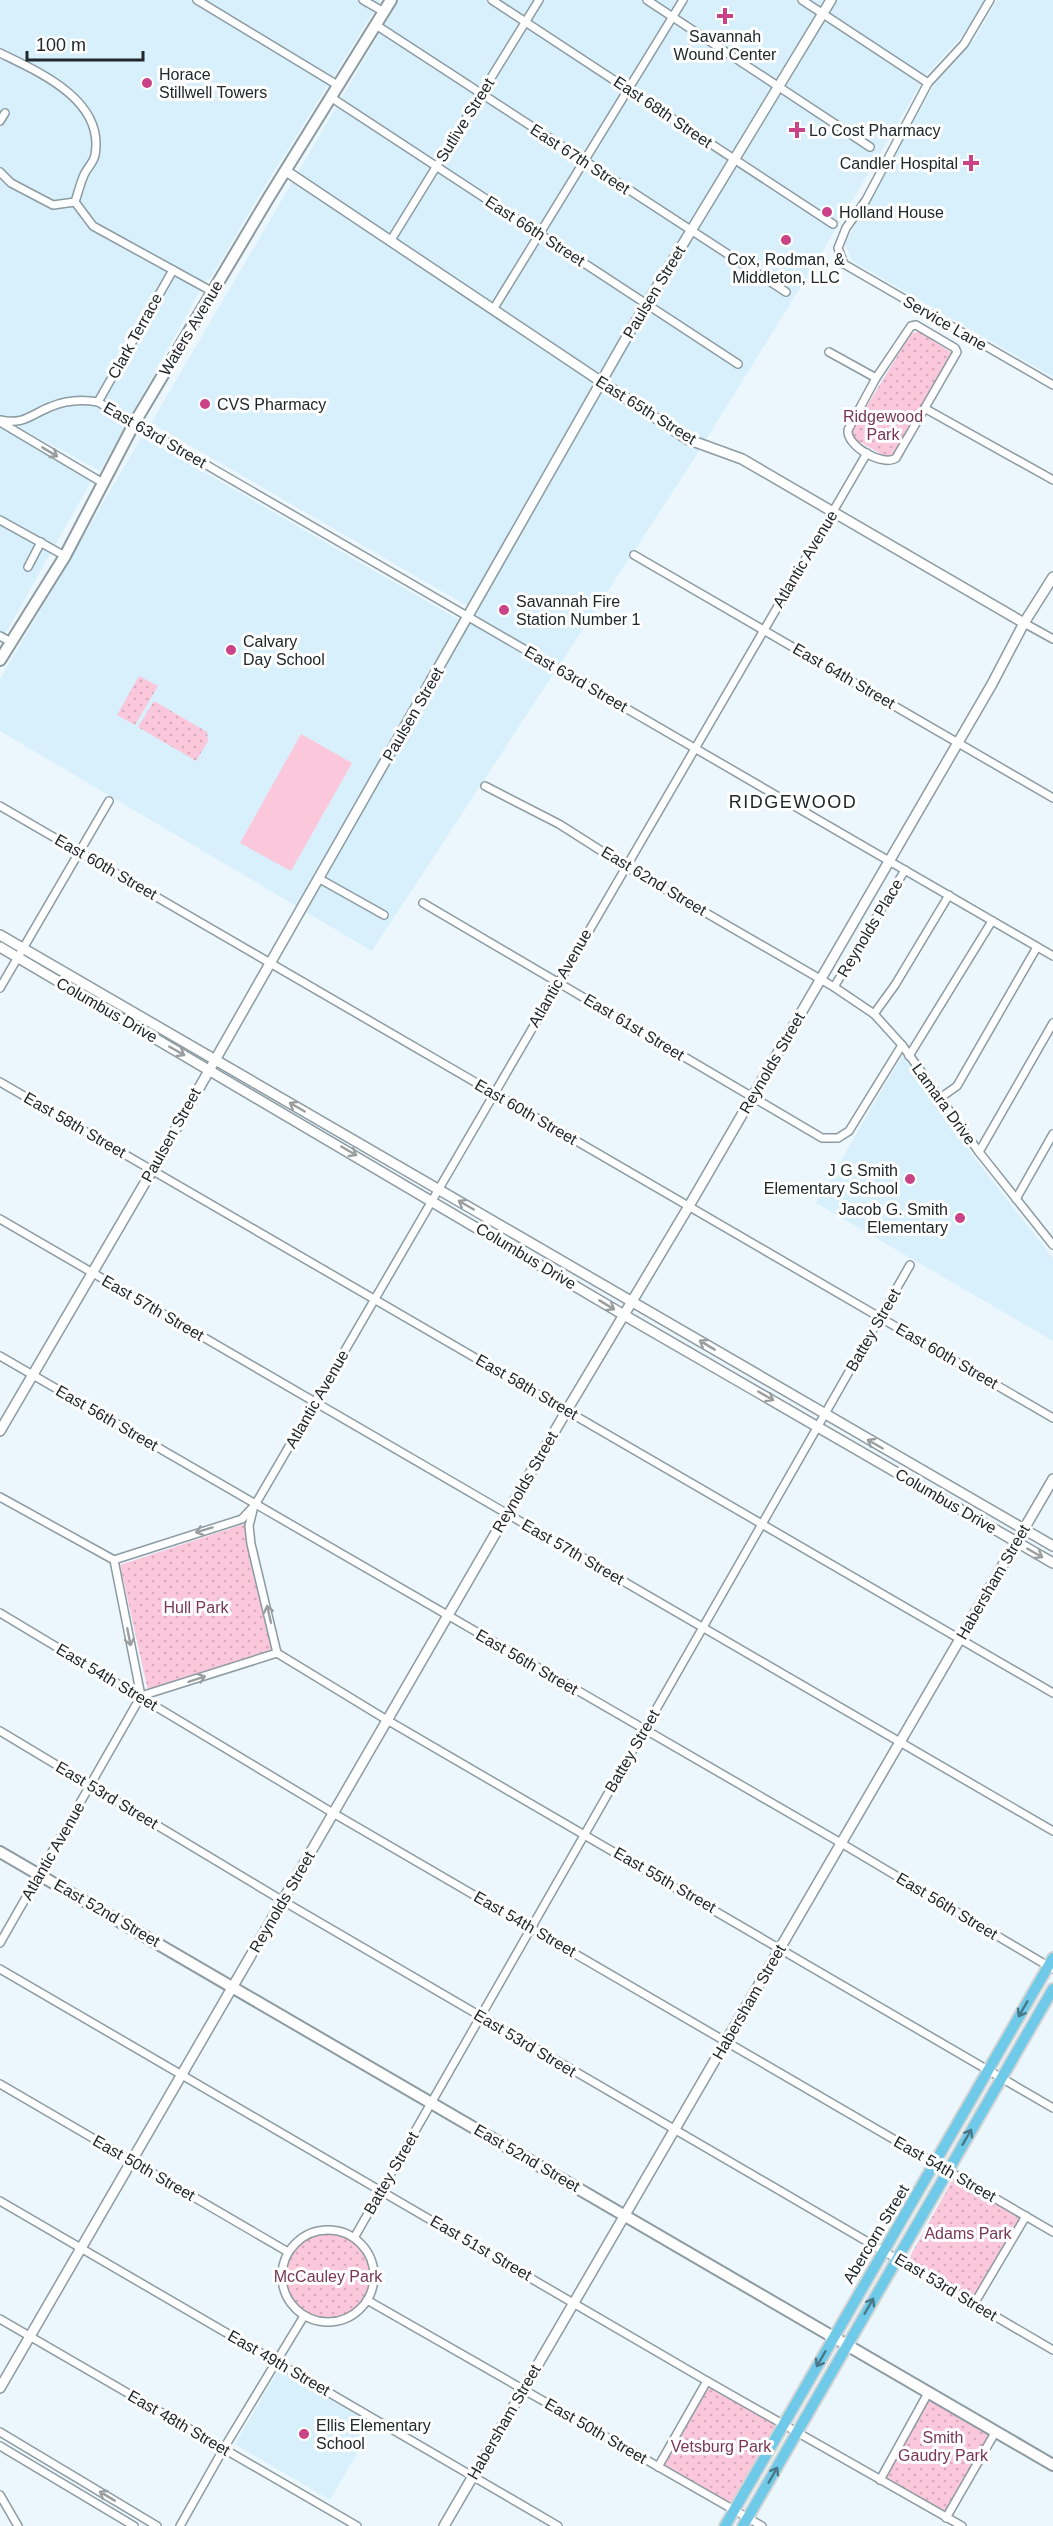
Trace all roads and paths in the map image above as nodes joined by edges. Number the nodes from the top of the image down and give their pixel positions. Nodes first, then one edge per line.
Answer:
1 (197, 0) edge
2 (363, 0) edge
3 (391, 0) edge
4 (492, 0) edge
5 (539, 0) edge
6 (647, 0) edge
7 (683, 0) edge
8 (802, 0) edge
9 (831, 0) edge
10 (990, 0) edge
11 (384, 12) junction
12 (823, 14) junction
13 (673, 17) junction
14 (525, 22) junction
15 (376, 25) junction
16 (0, 53) edge
17 (928, 83) junction
18 (339, 86) junction
19 (779, 86) junction
20 (629, 88) junction
21 (481, 95) junction
22 (332, 98) junction
23 (5, 113) dead end
24 (0, 122) edge
25 (870, 147) dead end
26 (734, 159) junction
27 (584, 162) junction
28 (437, 166) junction
29 (286, 171) junction
30 (0, 172) edge
31 (75, 202) junction
32 (833, 224) dead end
33 (691, 231) junction
34 (540, 234) junction
35 (391, 240) junction
36 (173, 270) junction
37 (213, 292) junction
38 (786, 292) dead end
39 (647, 304) junction
40 (495, 308) junction
41 (829, 352) dead end
42 (738, 364) dead end
43 (876, 378) junction
44 (601, 382) junction
45 (1053, 385) edge
46 (98, 402) junction
47 (926, 409) junction
48 (0, 421) edge
49 (135, 422) junction
50 (867, 453) junction
51 (1053, 480) edge
52 (103, 483) junction
53 (834, 512) junction
54 (0, 520) edge
55 (41, 542) junction
56 (634, 555) dead end
57 (65, 556) junction
58 (28, 567) dead end
59 (1053, 577) edge
60 (468, 616) junction
61 (1024, 623) junction
62 (763, 629) junction
63 (0, 636) edge
64 (1053, 639) edge
65 (11, 642) junction
66 (1, 655) edge
67 (958, 743) junction
68 (694, 747) junction
69 (485, 786) dead end
70 (1053, 798) edge
71 (109, 801) dead end
72 (0, 806) edge
73 (80, 852) junction
74 (889, 861) junction
75 (626, 866) junction
76 (905, 870) junction
77 (318, 878) junction
78 (949, 895) junction
79 (423, 903) dead end
80 (384, 915) dead end
81 (992, 921) junction
82 (0, 935) edge
83 (0, 947) edge
84 (1037, 947) junction
85 (21, 953) junction
86 (1053, 956) edge
87 (270, 962) junction
88 (820, 980) junction
89 (558, 982) junction
90 (834, 987) junction
91 (0, 988) edge
92 (874, 1014) junction
93 (1053, 1023) edge
94 (902, 1045) junction
95 (909, 1056) junction
96 (214, 1058) junction
97 (208, 1069) junction
98 (0, 1082) edge
99 (494, 1093) junction
100 (752, 1097) junction
101 (940, 1098) junction
102 (1053, 1134) edge
103 (979, 1152) junction
104 (153, 1169) junction
105 (438, 1189) junction
106 (1016, 1199) junction
107 (432, 1200) junction
108 (689, 1206) junction
109 (0, 1219) edge
110 (1052, 1240) edge
111 (910, 1265) dead end
112 (93, 1273) junction
113 (374, 1300) junction
114 (632, 1300) junction
115 (624, 1315) junction
116 (880, 1318) junction
117 (0, 1356) edge
118 (33, 1375) junction
119 (315, 1402) junction
120 (567, 1410) junction
121 (825, 1414) junction
122 (1053, 1418) edge
123 (818, 1426) junction
124 (0, 1431) edge
125 (1053, 1479) edge
126 (0, 1497) edge
127 (255, 1505) junction
128 (506, 1514) junction
129 (762, 1524) junction
130 (1024, 1530) junction
131 (1017, 1543) junction
132 (1053, 1546) edge
133 (114, 1560) junction
134 (1053, 1563) edge
135 (0, 1613) edge
136 (447, 1617) junction
137 (703, 1627) junction
138 (960, 1639) junction
139 (277, 1653) junction
140 (1053, 1693) edge
141 (141, 1696) junction
142 (387, 1720) junction
143 (644, 1730) junction
144 (0, 1731) edge
145 (900, 1742) junction
146 (91, 1785) junction
147 (333, 1812) junction
148 (1053, 1831) edge
149 (585, 1833) junction
150 (841, 1843) junction
151 (0, 1852) edge
152 (40, 1874) junction
153 (283, 1901) junction
154 (531, 1928) junction
155 (0, 1943) edge
156 (781, 1947) junction
157 (1051, 1964) edge
158 (0, 1969) edge
159 (233, 1987) junction
160 (1053, 1989) edge
161 (481, 2016) junction
162 (725, 2042) junction
163 (987, 2070) junction
164 (182, 2074) junction
165 (1001, 2078) junction
166 (0, 2084) edge
167 (431, 2102) junction
168 (1053, 2108) edge
169 (674, 2131) junction
170 (132, 2161) junction
171 (935, 2163) junction
172 (948, 2171) junction
173 (381, 2190) junction
174 (0, 2202) edge
175 (625, 2215) junction
176 (1026, 2217) junction
177 (1053, 2232) edge
178 (354, 2238) junction
179 (82, 2247) junction
180 (883, 2250) junction
181 (288, 2252) junction
182 (897, 2258) junction
183 (367, 2300) junction
184 (574, 2302) junction
185 (974, 2304) junction
186 (304, 2316) junction
187 (0, 2319) edge
188 (834, 2336) junction
189 (31, 2337) junction
190 (847, 2344) junction
191 (1053, 2350) edge
192 (276, 2361) junction
193 (707, 2381) junction
194 (0, 2388) edge
195 (524, 2390) junction
196 (928, 2393) junction
197 (784, 2423) junction
198 (798, 2431) junction
199 (0, 2432) edge
200 (996, 2432) junction
201 (0, 2446) edge
202 (224, 2448) junction
203 (1053, 2465) edge
204 (658, 2467) junction
205 (473, 2476) junction
206 (880, 2480) junction
207 (0, 2494) edge
208 (734, 2510) junction
209 (946, 2518) junction
210 (746, 2522) edge
211 (18, 2526) edge
212 (134, 2526) edge
213 (157, 2526) edge
214 (180, 2526) edge
215 (357, 2526) edge
216 (444, 2526) edge
217 (558, 2526) edge
218 (725, 2526) edge
219 (762, 2526) edge
220 (962, 2526) edge

1 - 18 street
2 - 11 street
3 - 11 main road, Waters Avenue
4 - 14 street, East 68th Street
5 - 14 street, Sutlive Street
6 - 13 street
7 - 13 street
8 - 12 street
9 - 12 street, Paulsen Street
10 - 17 street
11 - 15 main road, Waters Avenue
12 - 17 street
12 - 19 street, Paulsen Street
13 - 19 street
13 - 20 street
14 - 20 street, East 68th Street
14 - 21 street, Sutlive Street
15 - 18 main road, Waters Avenue
15 - 21 street, East 67th Street
16 - 31 street
17 - 45 street, Service Lane
18 - 22 main road, Waters Avenue
19 - 25 street
19 - 26 street, Paulsen Street
20 - 26 street, East 68th Street
20 - 27 street
21 - 27 street, East 67th Street
21 - 28 street, Sutlive Street
22 - 28 street, East 66th Street
22 - 29 main road, Waters Avenue
23 - 24 street
26 - 32 street, East 68th Street
26 - 33 street, Paulsen Street
27 - 33 street, East 67th Street
27 - 34 street
28 - 34 street, East 66th Street
28 - 35 street, Sutlive Street
29 - 35 street, East 65th Street
29 - 37 main road, Waters Avenue
30 - 31 street
31 - 36 street
33 - 38 street, East 67th Street
33 - 39 street, Paulsen Street
34 - 39 street, East 66th Street
34 - 40 street
35 - 40 street, East 65th Street
36 - 37 street
36 - 46 street, Clark Terrace
37 - 49 main road, Waters Avenue
39 - 42 street, East 66th Street
39 - 44 street, Paulsen Street
40 - 44 street, East 65th Street
41 - 43 street
43 - 47 street
43 - 50 street
44 - 53 street, East 65th Street
44 - 60 street, Paulsen Street
46 - 48 street
46 - 49 street, East 63rd Street
47 - 50 street
47 - 51 street
48 -> 52 street
49 - 52 main road, Waters Avenue
49 - 60 street, East 63rd Street
50 - 53 street, Atlantic Avenue
52 - 57 main road, Waters Avenue
53 - 61 street, East 65th Street
53 - 62 street, Atlantic Avenue
54 - 55 street
55 - 57 street
55 - 58 street
56 - 62 street, East 64th Street
57 - 65 main road, Waters Avenue
59 - 61 street, Reynolds Street
60 - 68 street, East 63rd Street
60 - 77 street, Paulsen Street
61 - 64 street, East 65th Street
61 - 67 street, Reynolds Street
62 - 67 street, East 64th Street
62 - 68 street, Atlantic Avenue
63 - 65 street
65 - 66 main road, Waters Avenue
67 - 70 street, East 64th Street
67 - 74 street, Reynolds Street
68 - 74 street, East 63rd Street
68 - 75 street, Atlantic Avenue
69 - 75 street, East 62nd Street
71 - 73 street
72 - 73 street, East 60th Street
73 - 85 street
73 - 87 street, East 60th Street
74 - 76 street, East 63rd Street
74 - 88 street, Reynolds Street
75 - 88 street, East 62nd Street
75 - 89 street, Atlantic Avenue
76 - 78 street, East 63rd Street
76 - 90 street, Reynolds Place
77 - 80 street
77 - 87 street, Paulsen Street
78 - 81 street, East 63rd Street
78 - 92 street
79 - 89 street, East 61st Street
81 - 84 street, East 63rd Street
81 - 95 street
82 - 85 street, Columbus Drive
83 - 85 street, Columbus Drive
84 - 86 street, East 63rd Street
84 - 101 street
85 - 91 street
85 - 96 street, Columbus Drive
85 -> 97 street, Columbus Drive
87 - 96 street, Paulsen Street
87 - 99 street, East 60th Street
88 - 90 street, Lamara Drive
88 - 100 street, Reynolds Street
89 - 99 street, Atlantic Avenue
89 - 100 street, East 61st Street
90 - 92 street, Lamara Drive
92 - 94 street, Lamara Drive
93 - 103 street
94 - 95 street, Lamara Drive
94 - 100 street, East 61st Street
95 - 101 street, Lamara Drive
96 - 97 street, Paulsen Street
105 -> 96 street, Columbus Drive
97 - 104 street, Paulsen Street
97 -> 107 street, Columbus Drive
98 - 104 street, East 58th Street
99 - 105 street, Atlantic Avenue
99 - 108 street, East 60th Street
100 - 108 street, Reynolds Street
101 - 103 street, Lamara Drive
102 - 106 street
103 - 106 street, Lamara Drive
104 - 112 street, Paulsen Street
104 - 113 street, East 58th Street
105 - 107 street, Atlantic Avenue
114 -> 105 street, Columbus Drive
106 - 110 street, Lamara Drive
107 - 113 street, Atlantic Avenue
107 -> 115 street, Columbus Drive
108 - 114 street, Reynolds Street
108 - 116 street, East 60th Street
109 - 112 street, East 57th Street
111 - 116 street, Battey Street
112 - 118 street, Paulsen Street
112 - 119 street, East 57th Street
113 - 119 street, Atlantic Avenue
113 - 120 street, East 58th Street
114 - 115 street, Reynolds Street
121 -> 114 street, Columbus Drive
115 - 120 street, Reynolds Street
115 -> 123 street, Columbus Drive
116 - 121 street, Battey Street
116 - 122 street, East 60th Street
117 - 118 street, East 56th Street
118 - 124 street, Paulsen Street
118 - 127 street, East 56th Street
119 - 127 street, Atlantic Avenue
119 - 128 street, East 57th Street
120 - 128 street, Reynolds Street
120 - 129 street, East 58th Street
121 - 123 street, Battey Street
130 -> 121 street, Columbus Drive
123 - 129 street, Battey Street
123 - 131 street, Columbus Drive
125 - 130 street, Habersham Street
126 - 133 street
127 -> 133 street, Atlantic Avenue
127 - 136 street, East 56th Street
139 -> 127 street, Atlantic Avenue
128 - 136 street, Reynolds Street
128 - 137 street, East 57th Street
129 - 137 street, Battey Street
129 - 138 street, East 58th Street
130 - 131 street, Habersham Street
130 - 132 street, Columbus Drive
131 -> 134 street, Columbus Drive
131 - 138 street, Habersham Street
133 -> 141 street
135 - 141 street, East 54th Street
136 - 142 street, Reynolds Street
136 - 143 street, East 56th Street
137 - 143 street, Battey Street
137 - 145 street, East 57th Street
138 - 140 street, East 58th Street
138 - 145 street, Habersham Street
141 -> 139 street
139 - 142 street, East 55th Street
141 - 146 street, Atlantic Avenue
141 - 147 street, East 54th Street
142 - 147 street, Reynolds Street
142 - 149 street, East 55th Street
143 - 149 street, Battey Street
143 - 150 street, East 56th Street
144 - 146 street, East 53rd Street
145 - 148 street, East 57th Street
145 - 150 street, Habersham Street
146 - 152 street, Atlantic Avenue
146 - 153 street, East 53rd Street
147 - 153 street, Reynolds Street
147 - 154 street, East 54th Street
149 - 154 street, Battey Street
149 - 156 street, East 55th Street
150 - 156 street, Habersham Street
150 - 157 street, East 56th Street
151 - 152 main road, East 52nd Street
152 - 155 street, Atlantic Avenue
152 - 159 main road, East 52nd Street
153 - 159 street, Reynolds Street
153 - 161 street, East 53rd Street
154 - 161 street, Battey Street
154 - 162 street, East 54th Street
156 - 162 street, Habersham Street
156 - 163 street, East 55th Street
157 -> 163 main road, Abercorn Street
158 - 164 street, East 51st Street
159 - 164 street, Reynolds Street
159 - 167 main road, East 52nd Street
160 - 165 main road, Abercorn Street
161 - 167 street, Battey Street
161 - 169 street, East 53rd Street
162 - 169 street, Habersham Street
162 - 171 street, East 54th Street
163 - 165 street, East 55th Street
163 - 171 main road, Abercorn Street
164 - 170 street, Reynolds Street
164 - 173 street, East 51st Street
165 - 168 street, East 55th Street
172 -> 165 main road, Abercorn Street
166 - 170 street, East 50th Street
167 - 173 street, Battey Street
167 - 175 main road, East 52nd Street
169 - 175 street, Habersham Street
169 - 180 street, East 53rd Street
170 - 179 street, Reynolds Street
170 - 181 street, East 50th Street
171 - 172 street, East 54th Street
171 - 180 main road, Abercorn Street
172 - 176 street, East 54th Street
172 - 182 main road, Abercorn Street
173 - 178 street, Battey Street
173 - 184 street, East 51st Street
174 - 179 street, East 49th Street
175 - 184 street, Habersham Street
175 - 188 main road, East 52nd Street
176 - 177 street, East 54th Street
176 - 185 street
178 - 181 street
178 - 183 street
179 - 189 street, Reynolds Street
179 - 192 street, East 49th Street
180 - 182 street, East 53rd Street
180 - 188 main road, Abercorn Street
181 - 186 street
182 - 185 street, East 53rd Street
190 -> 182 main road, Abercorn Street
183 - 186 street
183 - 195 street, East 50th Street
184 - 193 street, East 51st Street
184 - 195 street, Habersham Street
185 - 191 street, East 53rd Street
186 - 192 street
187 - 189 street, East 48th Street
188 - 190 main road, East 52nd Street
188 -> 197 main road, Abercorn Street
189 - 194 street, Reynolds Street
189 - 202 street, East 48th Street
190 - 196 main road, East 52nd Street
190 - 198 main road, Abercorn Street
192 - 202 street
192 - 205 street, East 49th Street
193 - 197 street, East 51st Street
193 - 204 street
195 - 204 street, East 50th Street
195 - 205 street, Habersham Street
196 - 200 main road, East 52nd Street
196 - 206 street
197 - 198 street, East 51st Street
197 - 208 main road, Abercorn Street
198 - 206 street, East 51st Street
210 -> 198 main road, Abercorn Street
213 -> 199 street
200 - 203 main road, East 52nd Street
200 - 209 street
201 - 212 street
202 - 214 street
202 - 215 street, East 48th Street
204 - 208 street, East 50th Street
205 - 216 street, Habersham Street
205 - 217 street, East 49th Street
206 - 209 street, East 51st Street
207 - 211 street
208 - 210 street, East 50th Street
208 - 218 main road, Abercorn Street
209 - 220 street, East 51st Street
210 - 219 street, East 50th Street

